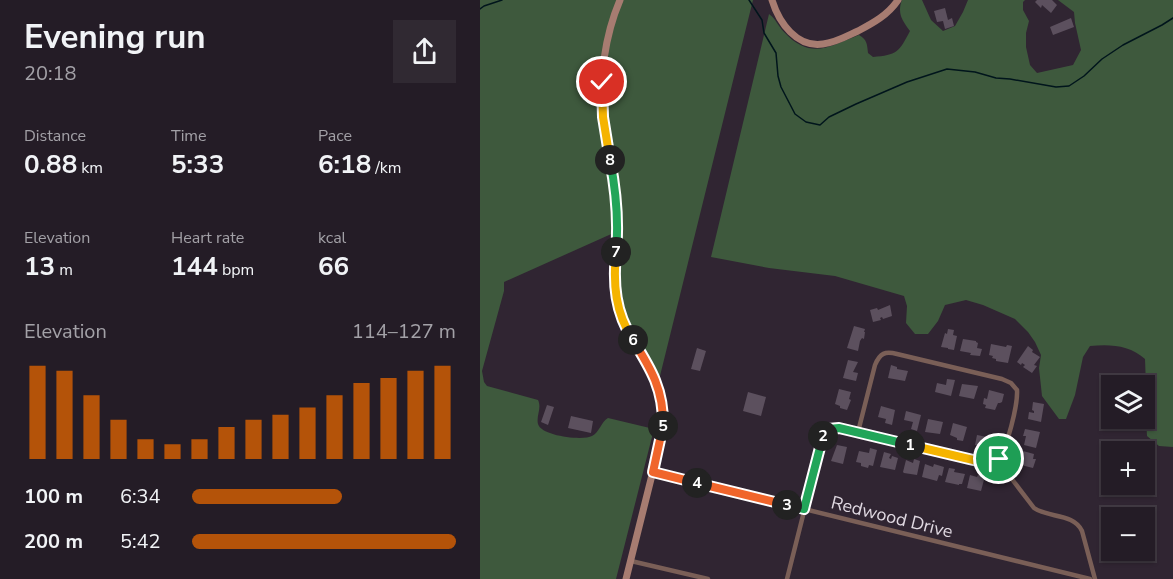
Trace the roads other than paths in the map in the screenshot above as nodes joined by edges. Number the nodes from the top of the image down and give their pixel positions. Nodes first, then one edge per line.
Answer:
1 (620, 0) edge
2 (772, 0) edge
3 (898, 0) edge
4 (858, 432) junction
5 (998, 461) junction
6 (653, 472) junction
7 (804, 509) junction
8 (631, 561) junction
9 (626, 579) edge
10 (708, 579) edge
11 (787, 579) edge
12 (1090, 579) edge
13 (1095, 579) edge

1 - 6 street
2 - 3 street
4 - 5 street
4 - 5 street
4 - 7 street
5 - 13 street
6 - 7 street, Redwood Drive
6 - 8 street
7 - 11 street
7 - 12 street, Redwood Drive
8 - 9 street
8 - 10 street

